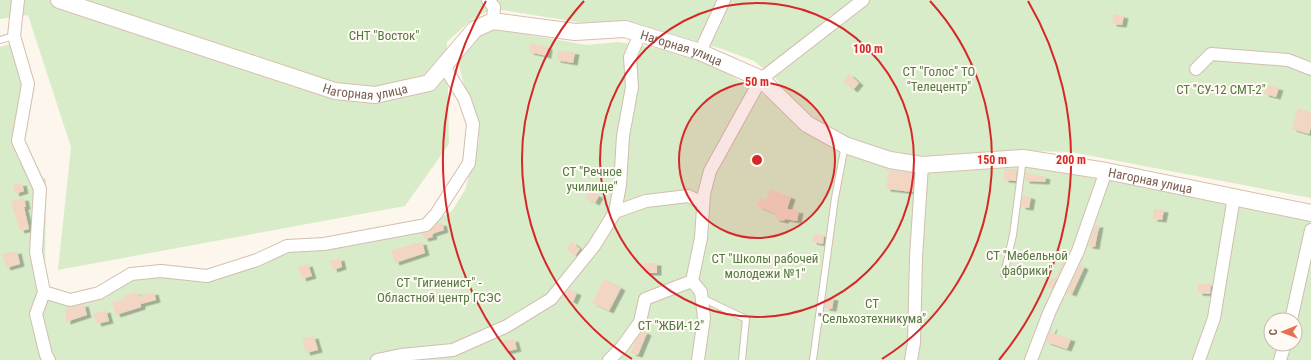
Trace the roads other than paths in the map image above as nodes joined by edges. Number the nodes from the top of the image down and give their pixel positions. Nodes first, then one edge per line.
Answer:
1 (18, 0) edge
2 (60, 0) edge
3 (488, 0) edge
4 (724, 0) edge
5 (863, 0) edge
6 (493, 21) junction
7 (640, 34) junction
8 (14, 36) junction
9 (0, 40) edge
10 (700, 52) junction
11 (444, 66) junction
12 (1196, 69) dead end
13 (1311, 69) edge
14 (761, 79) junction
15 (846, 145) junction
16 (1023, 158) junction
17 (922, 166) junction
18 (1106, 171) junction
19 (1234, 198) junction
20 (703, 203) junction
21 (615, 212) junction
22 (1311, 213) edge
23 (1311, 230) edge
24 (1004, 274) dead end
25 (692, 281) junction
26 (44, 292) junction
27 (702, 298) junction
28 (1294, 312) edge
29 (49, 360) edge
30 (377, 360) edge
31 (609, 360) edge
32 (698, 360) edge
33 (742, 360) edge
34 (813, 360) edge
35 (911, 360) edge
36 (1031, 360) edge
37 (1199, 360) edge

1 - 8 street
2 - 11 street, Нагорная улица
3 - 6 street
4 - 10 street
5 - 14 street
6 - 7 street, Нагорная улица
6 - 11 street, Нагорная улица
7 - 10 street, Нагорная улица
7 - 21 street
8 - 9 lane
8 - 26 street
10 - 14 street, Нагорная улица
11 - 26 street
12 - 13 street
14 - 15 street, Нагорная улица
14 - 20 street
15 - 17 street, Нагорная улица
15 - 34 lane
16 - 17 street, Нагорная улица
16 - 18 street, Нагорная улица
16 - 24 lane
17 - 35 street
18 - 19 street, Нагорная улица
18 - 36 street
19 - 22 street, Нагорная улица
19 - 37 street
20 - 21 street
20 - 25 street
21 - 30 street
23 - 28 street
25 - 27 street
25 - 31 street
26 - 29 street
27 - 32 street
27 - 33 lane

